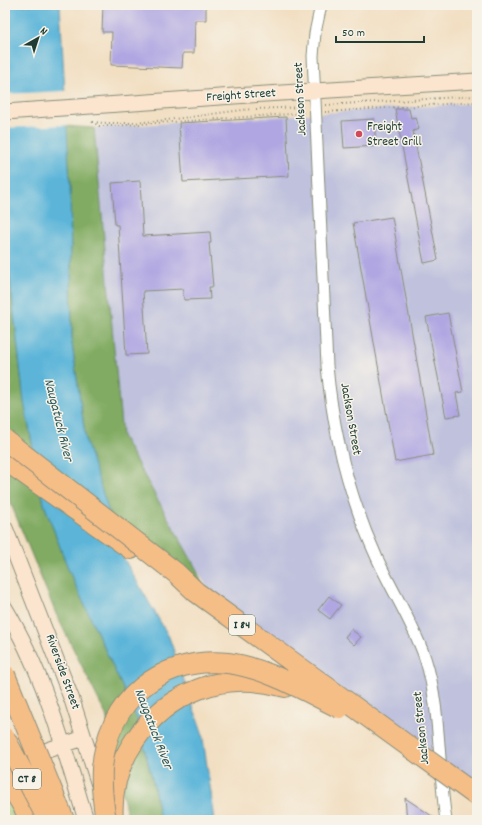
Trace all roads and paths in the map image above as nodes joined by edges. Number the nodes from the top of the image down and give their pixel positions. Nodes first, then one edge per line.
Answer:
1 (321, 5) edge
2 (477, 81) edge
3 (477, 96) edge
4 (477, 102) edge
5 (316, 103) junction
6 (5, 112) edge
7 (5, 440) edge
8 (5, 457) edge
9 (5, 460) edge
10 (5, 528) edge
11 (196, 592) junction
12 (5, 608) edge
13 (5, 675) edge
14 (383, 728) junction
15 (5, 738) edge
16 (84, 738) junction
17 (63, 744) junction
18 (5, 764) edge
19 (5, 776) edge
20 (5, 786) edge
21 (5, 789) edge
22 (477, 796) edge
23 (30, 820) edge
24 (48, 820) edge
25 (64, 820) edge
26 (86, 820) edge
27 (108, 820) edge
28 (113, 820) edge
29 (446, 820) edge

1 - 5 street, Jackson Street
2 - 5 street, Freight Street
3 - 5 path
4 - 5 path
5 - 5 path
5 - 6 street, Freight Street
5 - 29 street, Jackson Street
7 - 11 highway, bridge
8 - 11 highway, I 84, bridge
9 - 11 highway, I 84, bridge
10 - 16 street, Riverside Street
11 - 14 highway, I 84, bridge
12 - 17 street, Riverside Street
13 - 25 highway, bridge
14 - 22 highway, I 84, bridge
14 - 27 highway, bridge
14 - 28 highway, bridge
15 - 24 highway, CT 8, bridge
16 - 17 street
16 - 27 street, Riverside Street
17 - 18 street
17 - 26 street, Riverside Street
19 - 23 highway
20 - 23 highway, CT 8
21 - 23 highway

